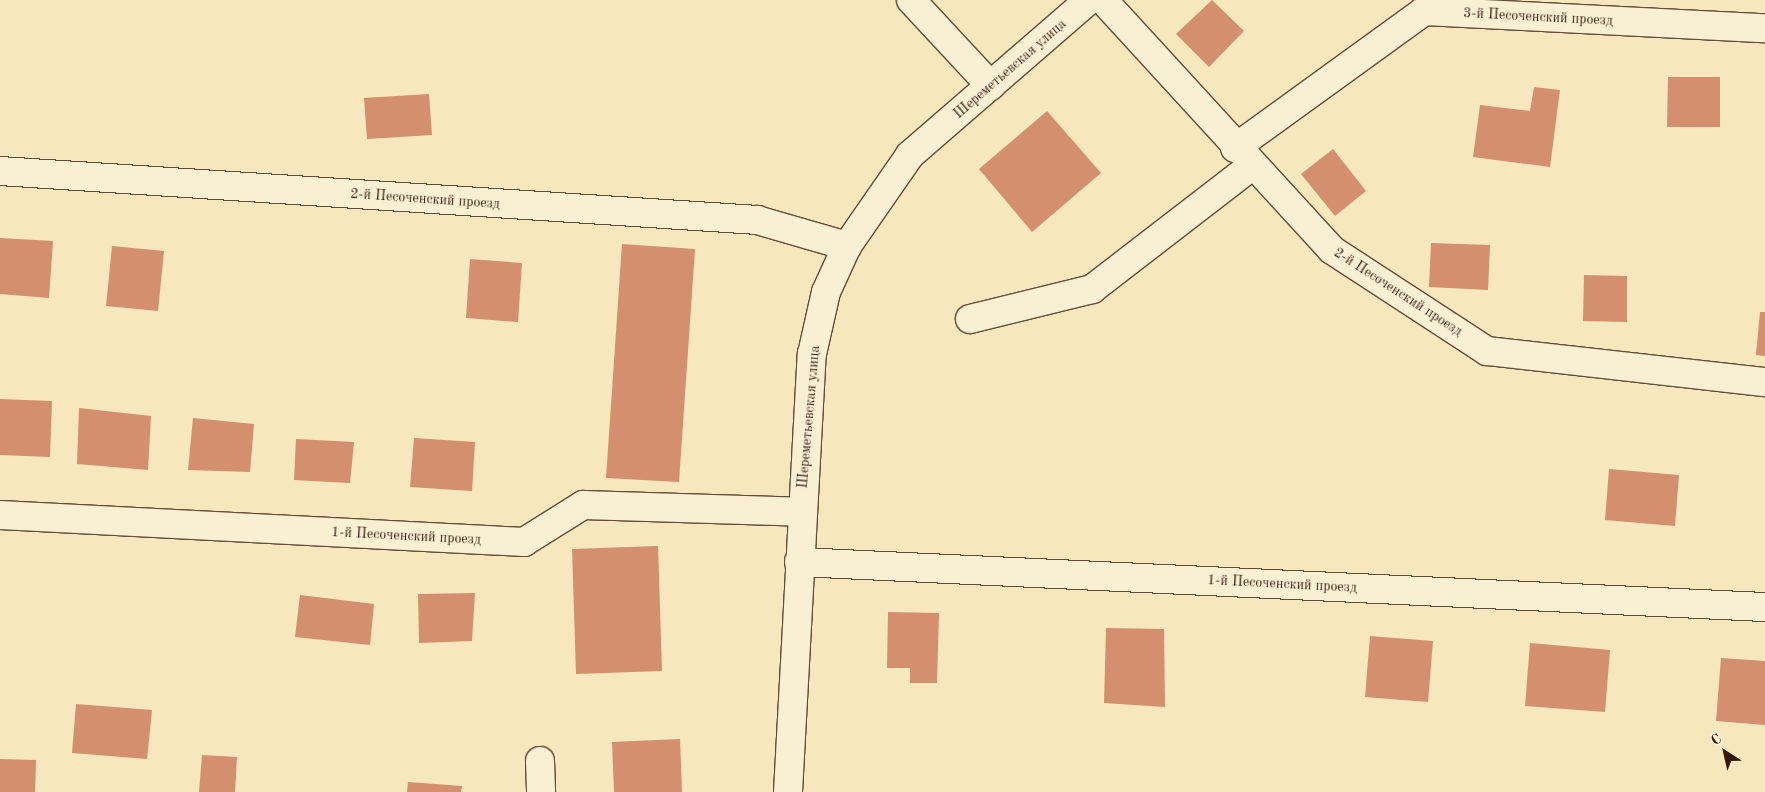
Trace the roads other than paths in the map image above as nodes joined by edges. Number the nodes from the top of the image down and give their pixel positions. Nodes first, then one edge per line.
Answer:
1 (911, 0) edge
2 (1089, 0) edge
3 (1103, 0) edge
4 (1765, 28) edge
5 (991, 86) junction
6 (1243, 157) junction
7 (0, 171) edge
8 (847, 246) junction
9 (970, 319) dead end
10 (1765, 382) edge
11 (801, 512) junction
12 (0, 515) edge
13 (799, 562) junction
14 (1765, 607) edge
15 (540, 761) dead end
16 (541, 792) edge
17 (788, 792) edge

1 - 5 street
2 - 5 street, Шереметьевская улица
3 - 6 street, 2-й Песоченский проезд
4 - 6 street, 3-й Песоченский проезд
5 - 8 street, Шереметьевская улица
6 - 9 street, 3-й Песоченский проезд
6 - 10 street, 2-й Песоченский проезд
7 - 8 street, 2-й Песоченский проезд
8 - 11 street, Шереметьевская улица
11 - 12 street, 1-й Песоченский проезд
11 - 13 street, Шереметьевская улица
13 - 14 street, 1-й Песоченский проезд
13 - 17 street, Шереметьевская улица
15 - 16 street

